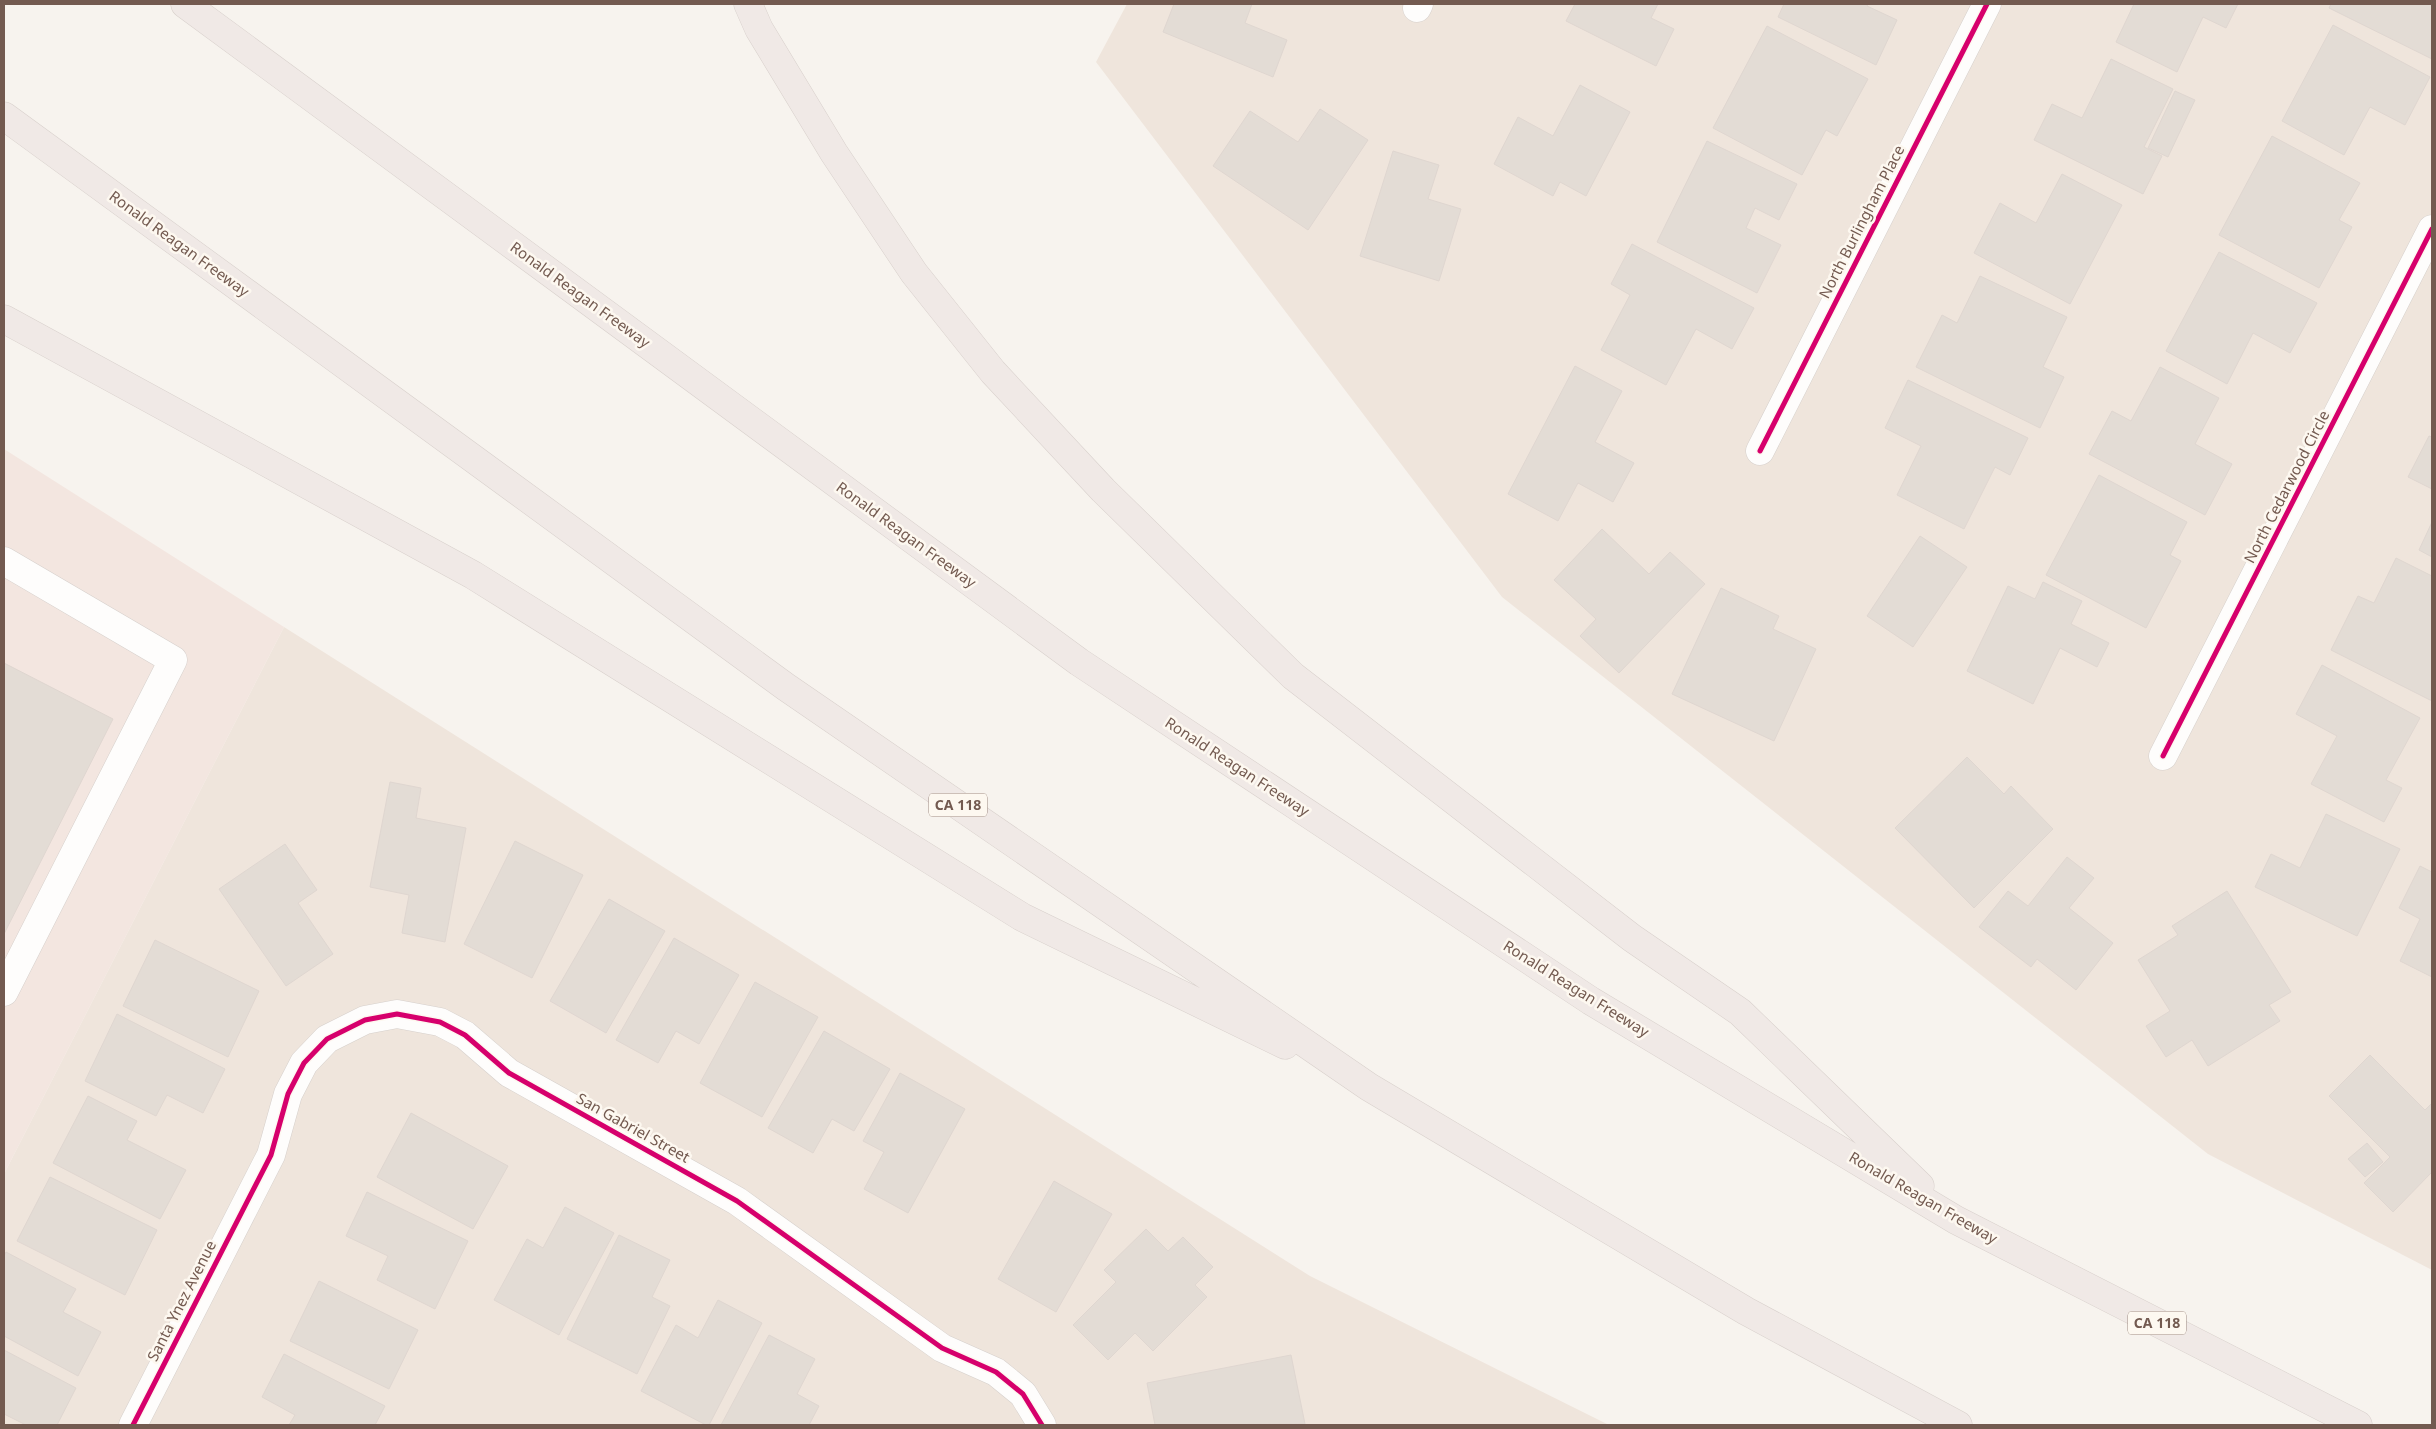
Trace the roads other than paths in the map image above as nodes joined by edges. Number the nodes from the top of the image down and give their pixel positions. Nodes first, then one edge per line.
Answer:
1 (185, 4) edge
2 (748, 4) edge
3 (1987, 4) edge
4 (4, 116) edge
5 (2432, 229) edge
6 (4, 319) edge
7 (1760, 451) dead end
8 (4, 561) edge
9 (2163, 756) dead end
10 (4, 992) edge
11 (1369, 1087) junction
12 (254, 1188) joint
13 (1956, 1220) junction
14 (133, 1425) edge
15 (1042, 1425) edge
16 (1958, 1425) edge
17 (2358, 1425) edge

1 - 13 highway, Ronald Reagan Freeway / CA 118
2 - 13 highway
3 - 7 street, North Burlingham Place
4 - 11 highway, Ronald Reagan Freeway / CA 118
5 - 9 street, North Cedarwood Circle
6 - 11 highway
8 - 10 street
11 - 16 highway, Ronald Reagan Freeway / CA 118
12 - 14 street, Santa Ynez Avenue
12 - 15 street, San Gabriel Street
13 - 17 highway, Ronald Reagan Freeway / CA 118

